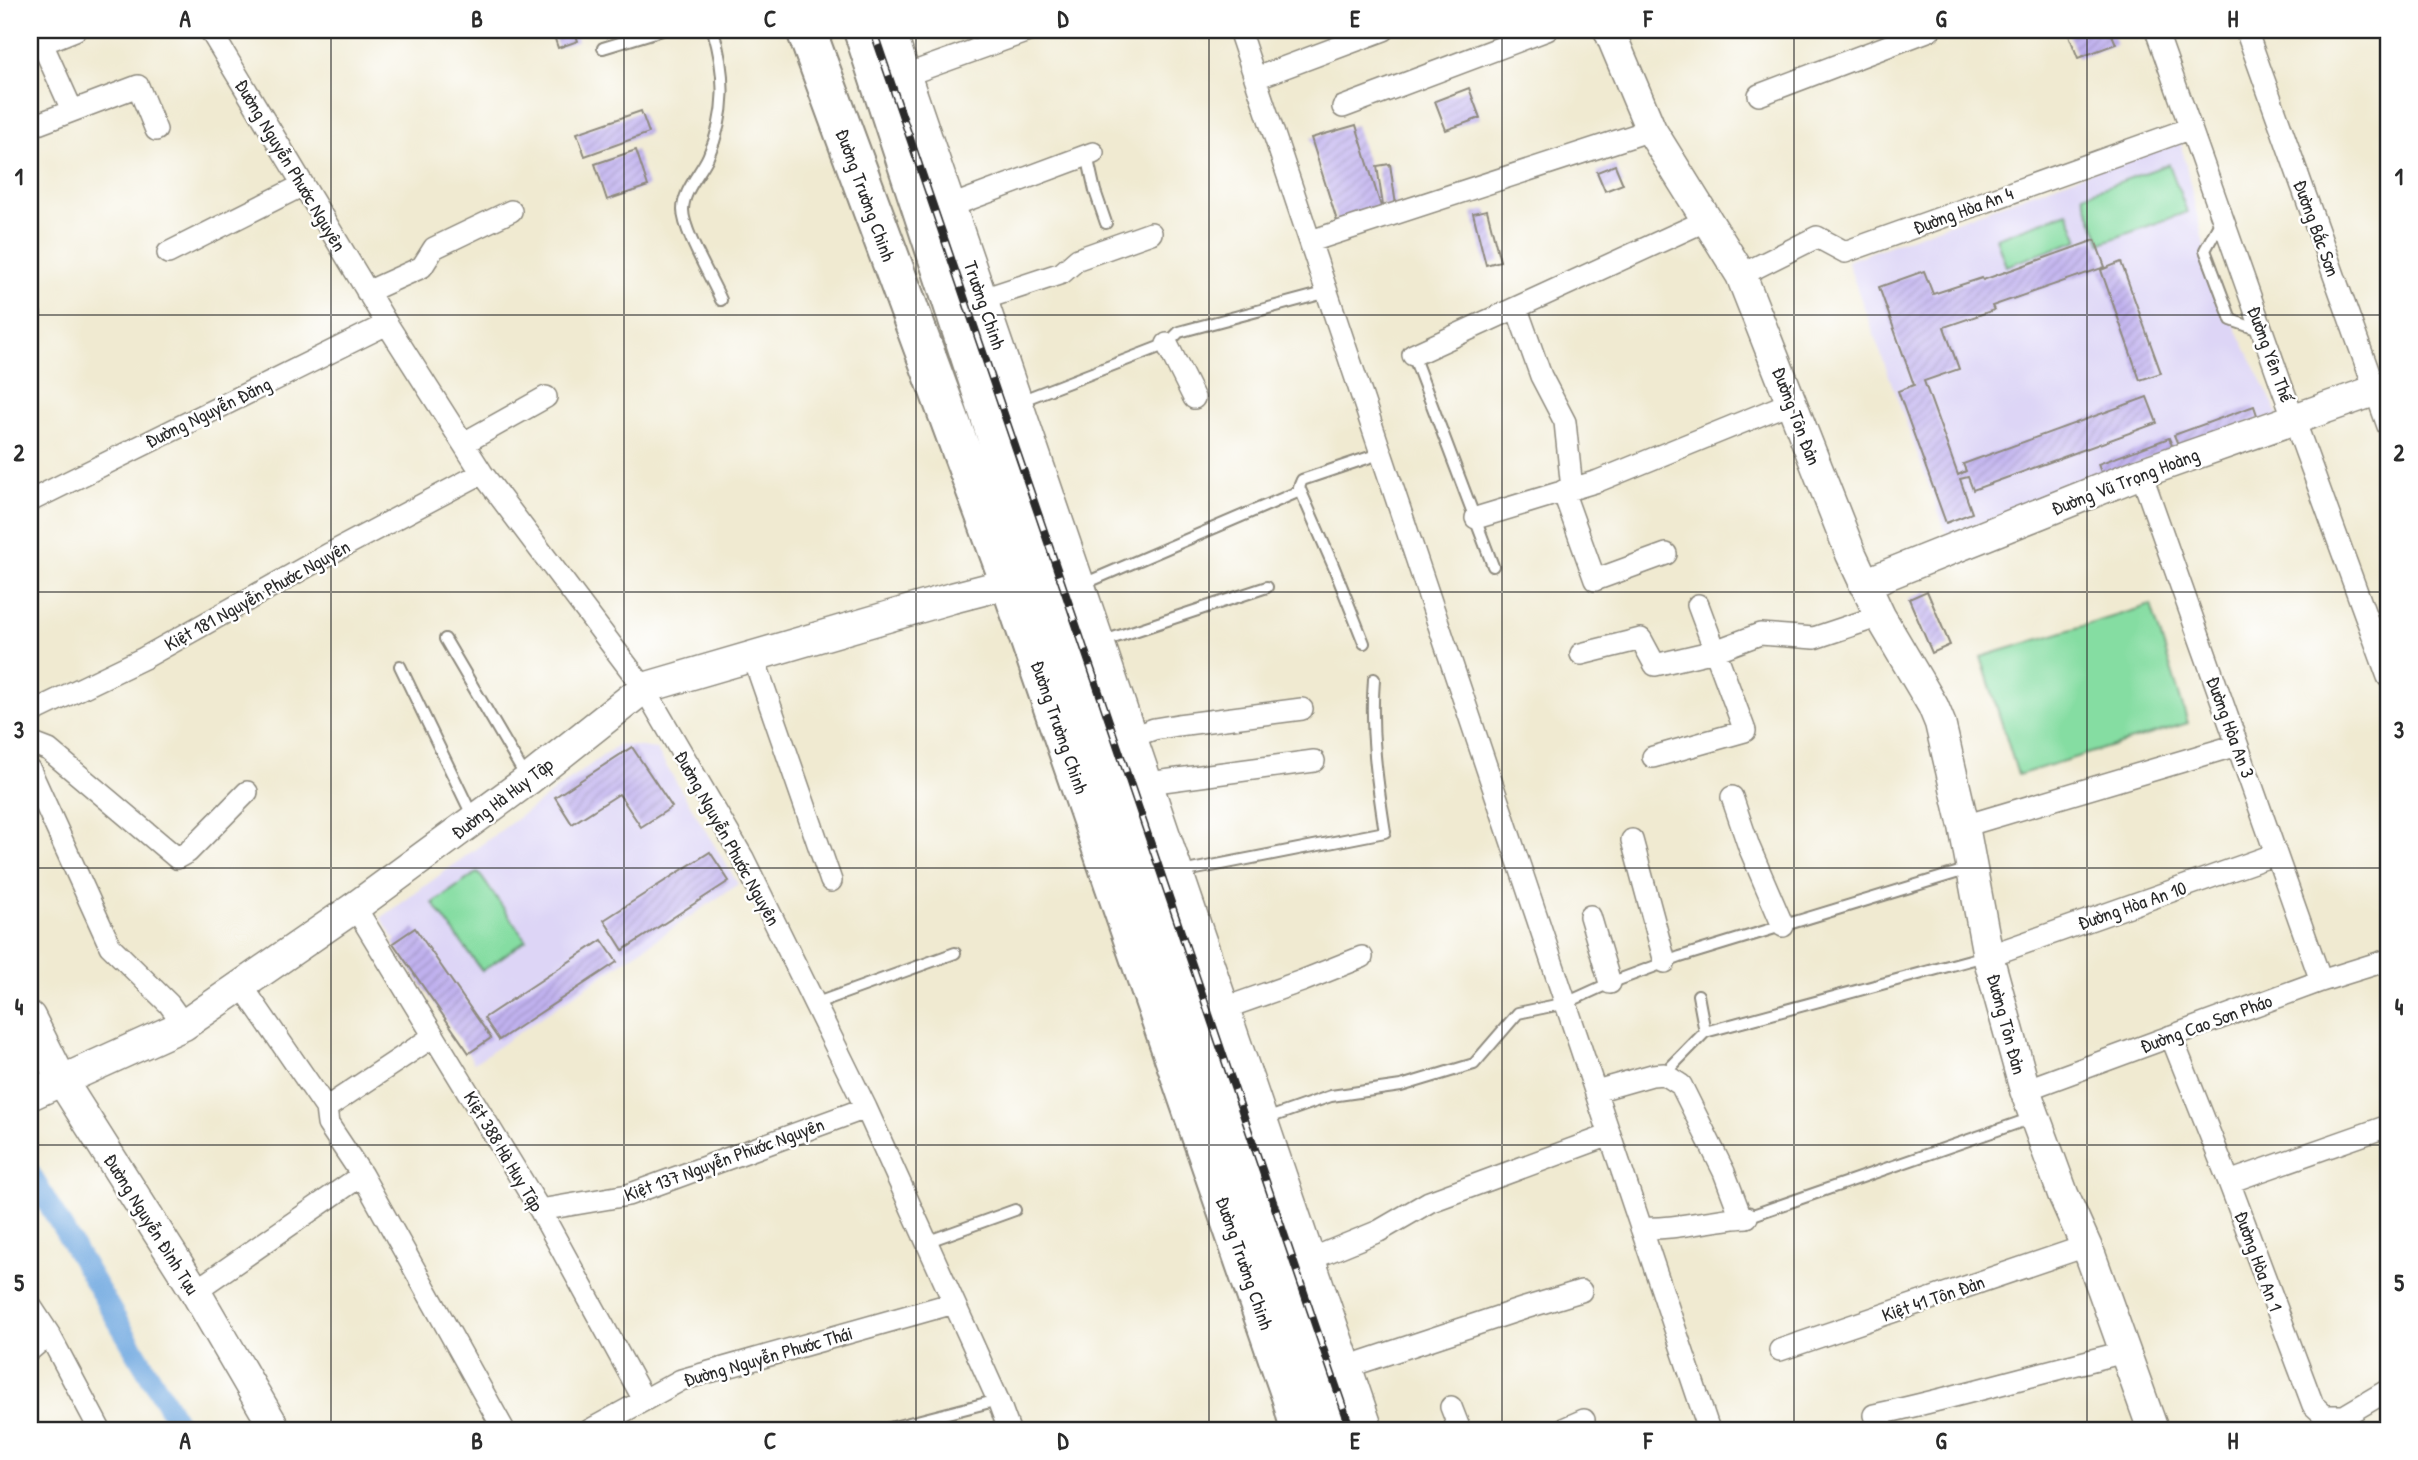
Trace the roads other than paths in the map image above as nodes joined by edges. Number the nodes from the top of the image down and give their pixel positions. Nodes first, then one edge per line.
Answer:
1 (75, 30) edge
2 (713, 30) edge
3 (806, 30) edge
4 (863, 30) edge
5 (890, 30) edge
6 (1031, 30) edge
7 (1239, 30) edge
8 (1384, 30) edge
9 (1547, 30) edge
10 (1609, 30) edge
11 (1930, 30) edge
12 (2156, 30) edge
13 (2246, 30) edge
14 (654, 31) edge
15 (218, 32) edge
16 (36, 40) edge
17 (603, 48) dead end
18 (906, 75) junction
19 (1256, 78) junction
20 (1759, 95) dead end
21 (1343, 107) dead end
22 (72, 110) junction
23 (30, 127) edge
24 (2191, 128) junction
25 (156, 130) dead end
26 (1651, 130) junction
27 (1090, 154) joint
28 (303, 185) junction
29 (951, 206) junction
30 (511, 211) dead end
31 (1707, 220) junction
32 (1106, 223) dead end
33 (1151, 233) dead end
34 (1311, 242) junction
35 (168, 253) dead end
36 (1741, 275) junction
37 (367, 292) junction
38 (1328, 292) junction
39 (983, 299) junction
40 (721, 300) dead end
41 (30, 304) edge
42 (1517, 309) junction
43 (30, 317) edge
44 (387, 324) junction
45 (1167, 344) junction
46 (1413, 355) joint
47 (2372, 392) edge
48 (546, 397) dead end
49 (1194, 398) dead end
50 (1018, 401) junction
51 (1792, 402) junction
52 (2307, 414) junction
53 (2388, 426) edge
54 (464, 443) junction
55 (1382, 453) junction
56 (482, 473) junction
57 (2141, 473) junction
58 (1567, 490) junction
59 (1300, 491) junction
60 (30, 501) edge
61 (1476, 518) junction
62 (1665, 554) dead end
63 (1493, 566) dead end
64 (1010, 583) junction
65 (1080, 583) junction
66 (1864, 584) junction
67 (1267, 587) dead end
68 (1698, 605) dead end
69 (1880, 616) junction
70 (445, 639) dead end
71 (1101, 642) junction
72 (1364, 643) dead end
73 (1715, 651) junction
74 (1581, 654) dead end
75 (753, 656) junction
76 (400, 666) dead end
77 (2388, 677) edge
78 (1374, 679) dead end
79 (644, 688) junction
80 (1302, 709) dead end
81 (30, 713) edge
82 (1132, 737) junction
83 (2237, 745) junction
84 (30, 747) edge
85 (1653, 757) dead end
86 (1314, 761) dead end
87 (30, 770) edge
88 (528, 780) junction
89 (1147, 783) junction
90 (247, 792) dead end
91 (1732, 797) dead end
92 (474, 819) junction
93 (1964, 826) junction
94 (1632, 840) dead end
95 (2276, 854) junction
96 (1972, 868) junction
97 (1178, 873) junction
98 (831, 881) dead end
99 (355, 907) junction
100 (1590, 916) dead end
101 (1783, 926) junction
102 (955, 953) dead end
103 (1988, 956) junction
104 (1362, 957) dead end
105 (2388, 960) edge
106 (1665, 962) junction
107 (2321, 982) junction
108 (1610, 983) junction
109 (242, 986) junction
110 (1698, 995) dead end
111 (814, 1003) junction
112 (1566, 1003) junction
113 (1225, 1007) junction
114 (30, 1017) edge
115 (184, 1025) junction
116 (1705, 1032) junction
117 (434, 1036) junction
118 (2171, 1036) junction
119 (1664, 1074) junction
120 (62, 1081) junction
121 (1596, 1091) junction
122 (30, 1095) edge
123 (2030, 1104) junction
124 (326, 1108) junction
125 (866, 1108) junction
126 (1263, 1120) junction
127 (2388, 1126) edge
128 (1610, 1135) junction
129 (362, 1175) junction
130 (2229, 1182) junction
131 (540, 1210) junction
132 (1015, 1210) dead end
133 (1744, 1217) junction
134 (1642, 1228) junction
135 (926, 1242) junction
136 (2086, 1246) junction
137 (1311, 1259) junction
138 (1581, 1291) dead end
139 (195, 1292) junction
140 (954, 1303) junction
141 (30, 1305) edge
142 (48, 1334) junction
143 (30, 1350) edge
144 (1780, 1350) dead end
145 (2125, 1352) junction
146 (2388, 1390) edge
147 (644, 1400) junction
148 (998, 1400) junction
149 (1310, 1401) edge
150 (1451, 1407) dead end
151 (1584, 1420) dead end
152 (100, 1430) edge
153 (276, 1430) edge
154 (504, 1430) edge
155 (590, 1430) edge
156 (882, 1430) edge
157 (1009, 1430) edge
158 (1329, 1430) edge
159 (1335, 1430) edge
160 (1368, 1430) edge
161 (1460, 1430) edge
162 (1561, 1430) edge
163 (1709, 1430) edge
164 (1880, 1430) edge
165 (2153, 1430) edge

1 - 16 street
2 - 40 lane
3 - 64 highway, Đường Trường Chinh
4 - 149 highway, Đường Trường Chinh
5 - 18 street, Trường Chinh
6 - 18 street
7 - 19 street
8 - 19 street
9 - 21 street
10 - 26 street, Đường Tôn Đản
11 - 20 street
12 - 24 street, Đường Yên Thế
13 - 47 street, Đường Bắc Sơn
14 - 17 lane
15 - 28 street, Đường Nguyễn Phước Nguyên
16 - 22 street
18 - 29 street, Trường Chinh
19 - 34 street
22 - 23 street
22 - 25 street
24 - 36 street, Đường Hòa An 4
24 - 52 street, Đường Yên Thế
26 - 31 street, Đường Tôn Đản
26 - 34 street
27 - 29 street
27 - 32 lane
28 - 35 street
28 - 37 street, Đường Nguyễn Phước Nguyên
29 - 39 street, Trường Chinh
30 - 37 street
31 - 36 street, Đường Tôn Đản
31 - 42 street
33 - 39 street
34 - 38 street
36 - 51 street, Đường Tôn Đản
37 - 44 street, Đường Nguyễn Phước Nguyên
38 - 45 lane
38 - 55 street
39 - 50 street, Trường Chinh
41 - 43 lane
42 - 46 street
42 - 58 street
44 - 54 street, Đường Nguyễn Phước Nguyên
44 - 60 street, Đường Nguyễn Đăng
45 - 49 street
45 - 50 lane
46 - 61 lane
47 - 52 street, Đường Vũ Trọng Hoàng
47 - 53 street, Đường Bắc Sơn
48 - 54 street
50 - 65 street, Trường Chinh
51 - 58 street
51 - 66 street, Đường Tôn Đản
52 - 57 street, Đường Vũ Trọng Hoàng
52 - 77 street, Đường Yên Thế
54 - 56 street, Đường Nguyễn Phước Nguyên
55 - 59 lane
55 - 112 street
56 - 79 street, Đường Nguyễn Phước Nguyên
56 - 81 street, Kiệt 181 Nguyễn Phước Nguyên
57 - 66 street, Đường Vũ Trọng Hoàng
57 - 83 street, Đường Hòa An 3
58 - 61 street
58 - 62 street
59 - 65 lane
59 - 72 lane
61 - 63 lane
64 - 75 street, Đường Hà Huy Tập
64 - 149 highway, Đường Trường Chinh
65 - 71 street, Đường Trường Chinh
66 - 69 street, Đường Tôn Đản
67 - 71 lane
68 - 73 street
69 - 73 street
69 - 93 street, Đường Tôn Đản
70 - 88 lane
71 - 82 street, Đường Trường Chinh
73 - 74 street
73 - 85 street
75 - 79 street, Đường Hà Huy Tập
75 - 98 street
76 - 92 lane
78 - 97 lane
79 - 88 street, Đường Hà Huy Tập
79 - 111 street, Đường Nguyễn Phước Nguyên
80 - 82 street
82 - 89 street, Đường Trường Chinh
83 - 93 street
83 - 95 street, Đường Hòa An 3
84 - 90 street
86 - 89 street
87 - 115 street
88 - 92 street, Đường Hà Huy Tập
89 - 97 street, Đường Trường Chinh
91 - 101 street
92 - 99 street, Đường Hà Huy Tập
93 - 96 street, Đường Tôn Đản
94 - 106 street
95 - 103 street, Đường Hòa An 10
95 - 107 street, Đường Hòa An 3
96 - 101 lane
96 - 103 street, Đường Tôn Đản
97 - 113 street, Đường Trường Chinh
99 - 109 street, Đường Hà Huy Tập
99 - 117 street, Kiệt 388 Hà Huy Tập
100 - 108 street
101 - 106 lane
102 - 111 lane
103 - 116 lane
103 - 123 street, Đường Tôn Đản
104 - 113 street
105 - 107 street, Đường Cao Sơn Pháo
106 - 108 lane
107 - 118 street, Đường Cao Sơn Pháo
108 - 112 lane
109 - 115 street, Đường Hà Huy Tập
109 - 124 street
110 - 116 lane
111 - 125 street, Đường Nguyễn Phước Nguyên
112 - 121 street
112 - 126 lane
113 - 126 street, Đường Trường Chinh
114 - 120 street, Đường Nguyễn Đình Tựu
115 - 120 street, Đường Hà Huy Tập
116 - 119 lane
117 - 124 street
117 - 131 street, Kiệt 388 Hà Huy Tập
118 - 123 street, Đường Cao Sơn Pháo
118 - 130 street, Đường Hòa An 1
119 - 121 street
119 - 133 street
120 - 122 street, Đường Hà Huy Tập
120 - 139 street, Đường Nguyễn Đình Tựu
121 - 128 street
123 - 133 lane
123 - 136 street, Đường Tôn Đản
124 - 129 street
125 - 131 street, Kiệt 137 Nguyễn Phước Nguyên
125 - 135 street, Đường Nguyễn Phước Nguyên
126 - 137 street, Đường Trường Chinh
127 - 130 street
128 - 134 street
128 - 137 street
129 - 139 street
129 - 154 street
130 - 146 street, Đường Hòa An 1
131 - 147 street, Kiệt 388 Hà Huy Tập
132 - 135 lane
133 - 134 street
134 - 163 street
135 - 140 street, Đường Nguyễn Phước Nguyên
136 - 144 street, Kiệt 41 Tôn Đản
136 - 145 street, Đường Tôn Đản
137 - 149 street, Đường Trường Chinh
138 - 149 street
139 - 153 street, Đường Nguyễn Đình Tựu
140 - 147 street, Đường Nguyễn Phước Thái
140 - 148 street, Đường Nguyễn Phước Nguyên
141 - 142 street
142 - 143 street
142 - 152 street
145 - 164 street
145 - 165 street, Đường Tôn Đản
147 - 155 street, Đường Nguyễn Phước Thái
148 - 156 lane
148 - 157 street, Đường Nguyễn Phước Nguyên
149 - 158 highway, Đường Trường Chinh
149 - 159 street
149 - 160 street, Đường Trường Chinh
150 - 161 street
151 - 162 street

